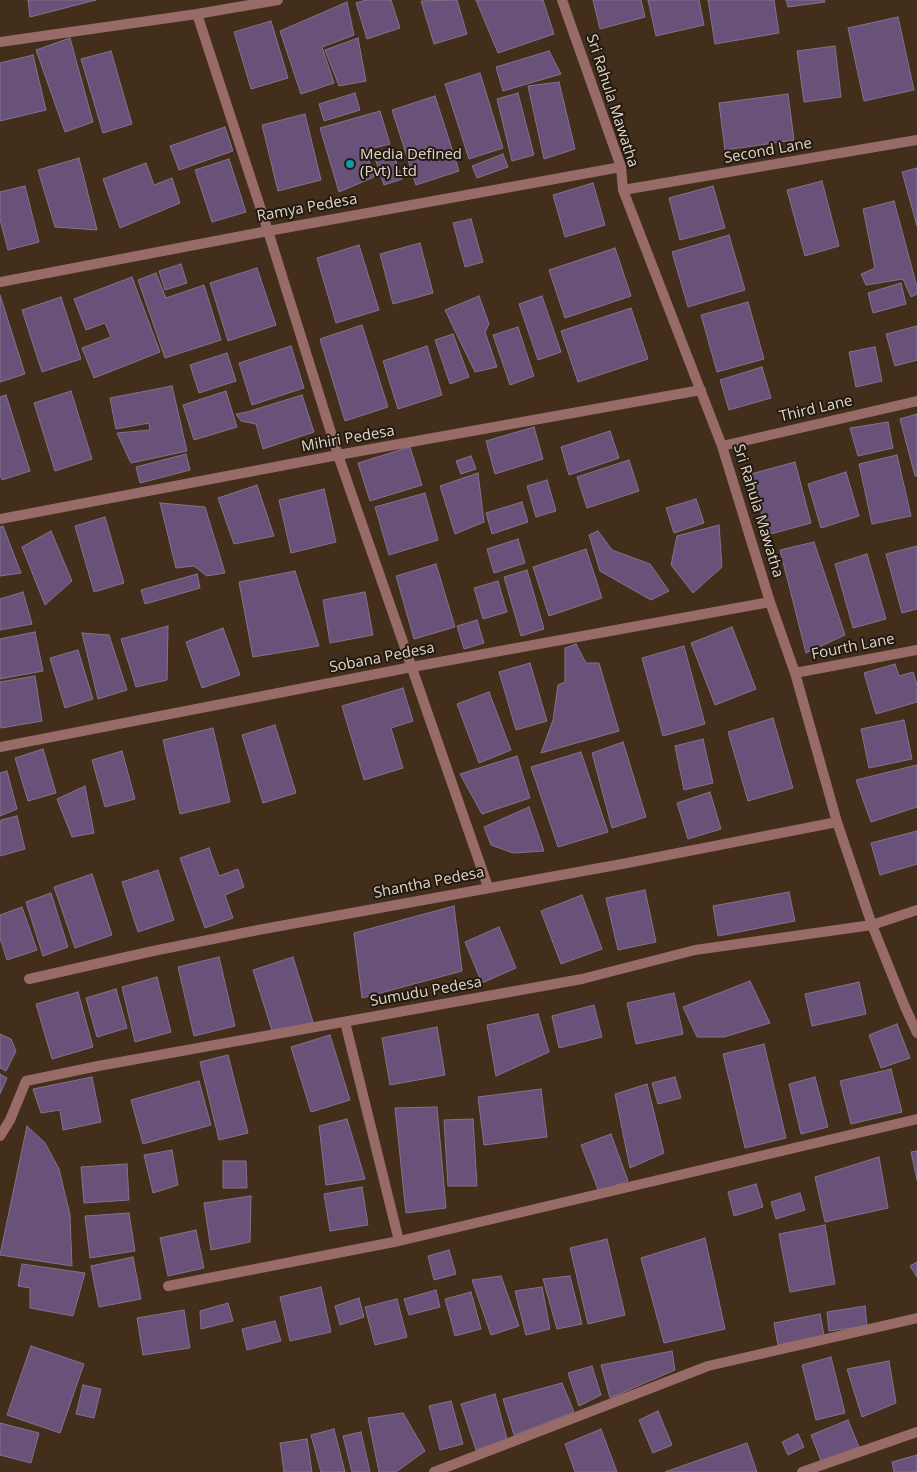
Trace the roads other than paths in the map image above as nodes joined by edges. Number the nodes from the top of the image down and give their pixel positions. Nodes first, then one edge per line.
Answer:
1 (278, 0) edge
2 (562, 0) edge
3 (197, 14) junction
4 (0, 42) edge
5 (917, 140) edge
6 (621, 166) junction
7 (623, 190) junction
8 (268, 231) junction
9 (0, 282) edge
10 (701, 390) junction
11 (917, 402) edge
12 (722, 446) junction
13 (338, 455) junction
14 (0, 519) edge
15 (770, 602) junction
16 (917, 650) edge
17 (412, 667) junction
18 (795, 673) junction
19 (0, 746) edge
20 (837, 822) junction
21 (488, 887) junction
22 (917, 910) edge
23 (872, 925) junction
24 (29, 979) dead end
25 (346, 1022) junction
26 (917, 1033) edge
27 (917, 1119) edge
28 (0, 1136) edge
29 (400, 1241) junction
30 (168, 1286) dead end
31 (917, 1318) edge
32 (917, 1432) edge
33 (434, 1472) edge
34 (802, 1472) edge

1 - 3 street
2 - 6 street, Sri Rahula Mawatha
3 - 4 street
3 - 8 street
5 - 7 street, Second Lane
6 - 7 street, Sri Rahula Mawatha
6 - 8 street, Ramya Pedesa
7 - 10 street, Sri Rahula Mawatha
8 - 9 street, Ramya Pedesa
8 - 13 street
10 - 12 street, Sri Rahula Mawatha
10 - 13 street, Mihiri Pedesa
11 - 12 street, Third Lane
12 - 15 street, Sri Rahula Mawatha
13 - 14 street, Mihiri Pedesa
13 - 17 street
15 - 17 street, Sobana Pedesa
15 - 18 street, Sri Rahula Mawatha
16 - 18 street, Fourth Lane
17 - 19 street, Sobana Pedesa
17 - 21 street
18 - 20 street, Sri Rahula Mawatha
20 - 21 street, Shantha Pedesa
20 - 23 street, Sri Rahula Mawatha
21 - 24 street, Shantha Pedesa
22 - 23 street, Sumudu Pedesa
23 - 25 street, Sumudu Pedesa
23 - 26 street, Sri Rahula Mawatha
25 - 28 street, Sumudu Pedesa
25 - 29 street
27 - 29 street
29 - 30 street
31 - 33 street
32 - 34 street

